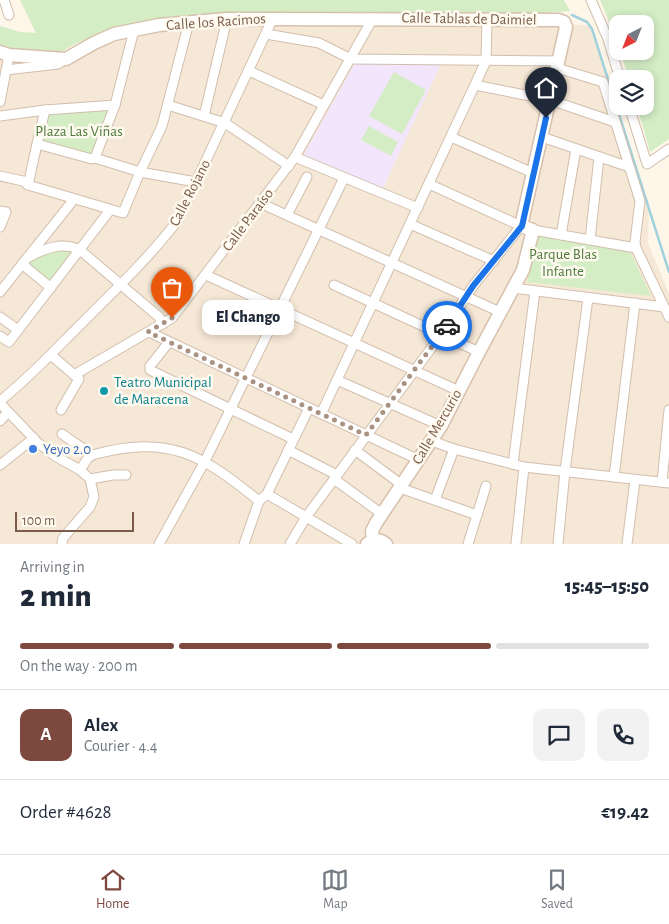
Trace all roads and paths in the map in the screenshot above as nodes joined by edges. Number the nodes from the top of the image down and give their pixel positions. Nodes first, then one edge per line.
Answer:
1 (4, 0) edge
2 (591, 0) edge
3 (9, 15) dead end
4 (273, 18) junction
5 (373, 18) junction
6 (227, 19) junction
7 (487, 19) junction
8 (189, 22) junction
9 (564, 22) joint
10 (134, 30) junction
11 (266, 34) junction
12 (5, 54) edge
13 (66, 59) junction
14 (351, 59) junction
15 (486, 61) junction
16 (558, 65) junction
17 (6, 70) junction
18 (617, 70) edge
19 (249, 71) junction
20 (475, 85) junction
21 (550, 100) junction
22 (0, 102) edge
23 (115, 105) junction
24 (168, 105) junction
25 (324, 105) junction
26 (45, 110) junction
27 (632, 115) edge
28 (0, 116) edge
29 (204, 116) junction
30 (615, 122) junction
31 (225, 123) junction
32 (542, 136) junction
33 (451, 137) junction
34 (37, 144) junction
35 (576, 149) junction
36 (669, 149) edge
37 (295, 157) junction
38 (599, 157) junction
39 (95, 158) junction
40 (288, 166) junction
41 (629, 167) junction
42 (140, 172) junction
43 (533, 173) junction
44 (0, 176) edge
45 (306, 177) dead end
46 (344, 178) junction
47 (196, 182) junction
48 (429, 184) junction
49 (28, 185) junction
50 (72, 198) junction
51 (260, 203) junction
52 (418, 208) junction
53 (110, 210) junction
54 (0, 211) edge
55 (287, 215) junction
56 (410, 224) junction
57 (0, 228) edge
58 (527, 228) junction
59 (318, 230) junction
60 (561, 235) junction
61 (590, 240) junction
62 (636, 248) junction
63 (80, 250) junction
64 (25, 261) junction
65 (494, 261) junction
66 (392, 263) junction
67 (206, 276) junction
68 (121, 284) junction
69 (334, 284) dead end
70 (51, 288) junction
71 (513, 288) junction
72 (535, 291) junction
73 (0, 292) edge
74 (466, 296) junction
75 (588, 298) junction
76 (373, 303) junction
77 (635, 303) junction
78 (664, 307) junction
79 (279, 309) junction
80 (500, 312) junction
81 (0, 317) edge
82 (669, 318) edge
83 (163, 324) junction
84 (18, 330) junction
85 (148, 332) junction
86 (441, 335) junction
87 (0, 336) edge
88 (170, 342) junction
89 (354, 343) junction
90 (479, 352) junction
91 (51, 355) junction
92 (414, 371) junction
93 (74, 375) junction
94 (245, 378) junction
95 (337, 380) junction
96 (459, 391) junction
97 (0, 402) edge
98 (390, 403) junction
99 (309, 408) junction
100 (230, 409) junction
101 (61, 410) dead end
102 (669, 410) edge
103 (8, 412) junction
104 (321, 414) junction
105 (0, 421) edge
106 (442, 426) junction
107 (62, 434) dead end
108 (366, 435) junction
109 (34, 438) junction
110 (293, 439) junction
111 (432, 441) junction
112 (454, 449) junction
113 (288, 450) junction
114 (355, 450) junction
115 (92, 454) junction
116 (419, 460) junction
117 (204, 461) junction
118 (513, 464) junction
119 (0, 466) edge
120 (524, 467) junction
121 (80, 470) junction
122 (565, 471) junction
123 (126, 475) dead end
124 (335, 477) junction
125 (614, 477) junction
126 (90, 479) junction
127 (635, 480) junction
128 (666, 483) edge
129 (401, 486) junction
130 (486, 486) dead end
131 (267, 494) junction
132 (435, 500) junction
133 (259, 501) junction
134 (382, 514) junction
135 (477, 515) junction
136 (306, 517) junction
137 (370, 542) edge
138 (62, 543) dead end
139 (163, 543) edge
140 (244, 544) edge
141 (290, 544) edge
142 (352, 544) edge
143 (386, 544) edge
144 (391, 544) edge
145 (468, 544) edge
146 (516, 544) edge
147 (558, 544) edge
148 (627, 544) edge

1 - 3 street
2 - 18 street
4 - 5 street, Calle los Racimos
4 - 6 street, Calle los Racimos
4 - 11 street, Calle Rojano
5 - 7 street, Calle Tablas de Daimiel
5 - 14 street, Calle Paraíso
6 - 8 street, Calle los Racimos
6 - 29 street
7 - 9 street, Calle Tablas de Daimiel
7 - 15 street
8 - 10 street, Calle los Racimos
8 - 24 street
9 - 16 street, Calle Mercurio
10 - 13 street, Calle los Racimos
10 - 23 street
11 - 14 street
11 - 19 street, Calle Rojano
12 - 13 street
12 - 17 street
13 - 17 street, Calle los Racimos
14 - 15 street
14 - 25 street, Calle Paraíso
15 - 16 street
15 - 20 street
16 - 21 street, Calle Mercurio
16 - 30 street
17 - 22 street
19 - 25 street
19 - 31 street, Calle Rojano
20 - 21 street
20 - 33 street
21 - 30 street
21 - 32 street, Calle Mercurio
23 - 26 street
23 - 39 street
24 - 29 street
24 - 42 street
25 - 37 street, Calle Paraíso
26 - 28 street
26 - 34 street
27 - 36 street
29 - 31 street
30 - 41 street
31 - 40 street
31 - 47 street, Calle Rojano
32 - 35 street
32 - 43 street, Calle Mercurio
33 - 43 street
33 - 48 street
34 - 39 street
34 - 49 street
35 - 38 street
35 - 60 street
37 - 40 street, Calle Paraíso
37 - 46 street
38 - 41 street
38 - 61 street
39 - 42 street
40 - 51 street, Calle Paraíso
41 - 62 street
42 - 47 street
42 - 53 street
43 - 58 street, Calle Mercurio
44 - 49 street
45 - 55 street
46 - 52 street
46 - 59 street
47 - 68 street, Calle Rojano
48 - 52 street
48 - 58 street
49 - 50 street
50 - 53 street
50 - 64 street
51 - 55 street
51 - 67 street, Calle Paraíso
52 - 56 street
53 - 63 street
54 - 57 street
55 - 59 street
56 - 65 street
56 - 66 street
58 - 60 street
58 - 65 street
58 - 71 street, Calle Mercurio
59 - 66 street
59 - 79 street
60 - 61 street
61 - 62 street
62 - 78 street
63 - 64 street
63 - 68 street
63 - 70 street
64 - 70 street
64 - 73 street
65 - 74 street
66 - 74 street
66 - 76 street
67 - 79 street
67 - 83 street, Calle Paraíso
68 - 83 street
68 - 91 street, Calle Rojano
69 - 76 street
70 - 84 street
71 - 72 street
71 - 80 street, Calle Mercurio
72 - 75 street
72 - 118 street
74 - 80 street
74 - 86 street
75 - 77 street
75 - 122 street
76 - 86 street
76 - 89 street
77 - 78 street
77 - 125 street
78 - 82 street
79 - 89 street
79 - 94 street
80 - 90 street, Calle Mercurio
81 - 84 street
83 - 85 street, Calle Paraíso
84 - 87 street
85 - 88 street
85 - 93 street, Calle Paraíso
86 - 90 street
86 - 92 street
88 - 94 street
88 - 100 street
89 - 92 street
89 - 95 street
90 - 96 street, Calle Mercurio
91 - 93 street
91 - 97 street, Calle Rojano
92 - 96 street
92 - 98 street
93 - 101 street
94 - 99 street
94 - 100 street
95 - 98 street
95 - 104 street
96 - 106 street, Calle Mercurio
97 - 103 street
98 - 106 street
98 - 108 street
99 - 104 street
99 - 110 street
100 - 110 street
100 - 117 street
102 - 128 street
103 - 105 street
103 - 109 street
104 - 108 street
106 - 111 street, Calle Mercurio
107 - 115 street
108 - 114 street
108 - 116 street
109 - 119 street
109 - 121 street
110 - 113 street
111 - 112 street
111 - 116 street, Calle Mercurio
112 - 118 street
112 - 132 street
113 - 124 street
113 - 131 street
114 - 124 street
114 - 129 street
115 - 117 street
115 - 121 street
116 - 129 street, Calle Mercurio
117 - 133 street
117 - 139 street
118 - 120 street
120 - 122 street
120 - 146 street
121 - 126 street
122 - 125 street
122 - 147 street
123 - 126 street
124 - 134 street
124 - 136 street
125 - 127 street
126 - 138 street
127 - 128 street
127 - 148 street
129 - 132 street
129 - 134 street, Calle Mercurio
130 - 135 street
131 - 133 street
131 - 136 street
132 - 135 street
133 - 140 street
134 - 137 street, Calle Mercurio
135 - 145 street
136 - 141 street
136 - 142 street
137 - 143 street
143 - 144 street

